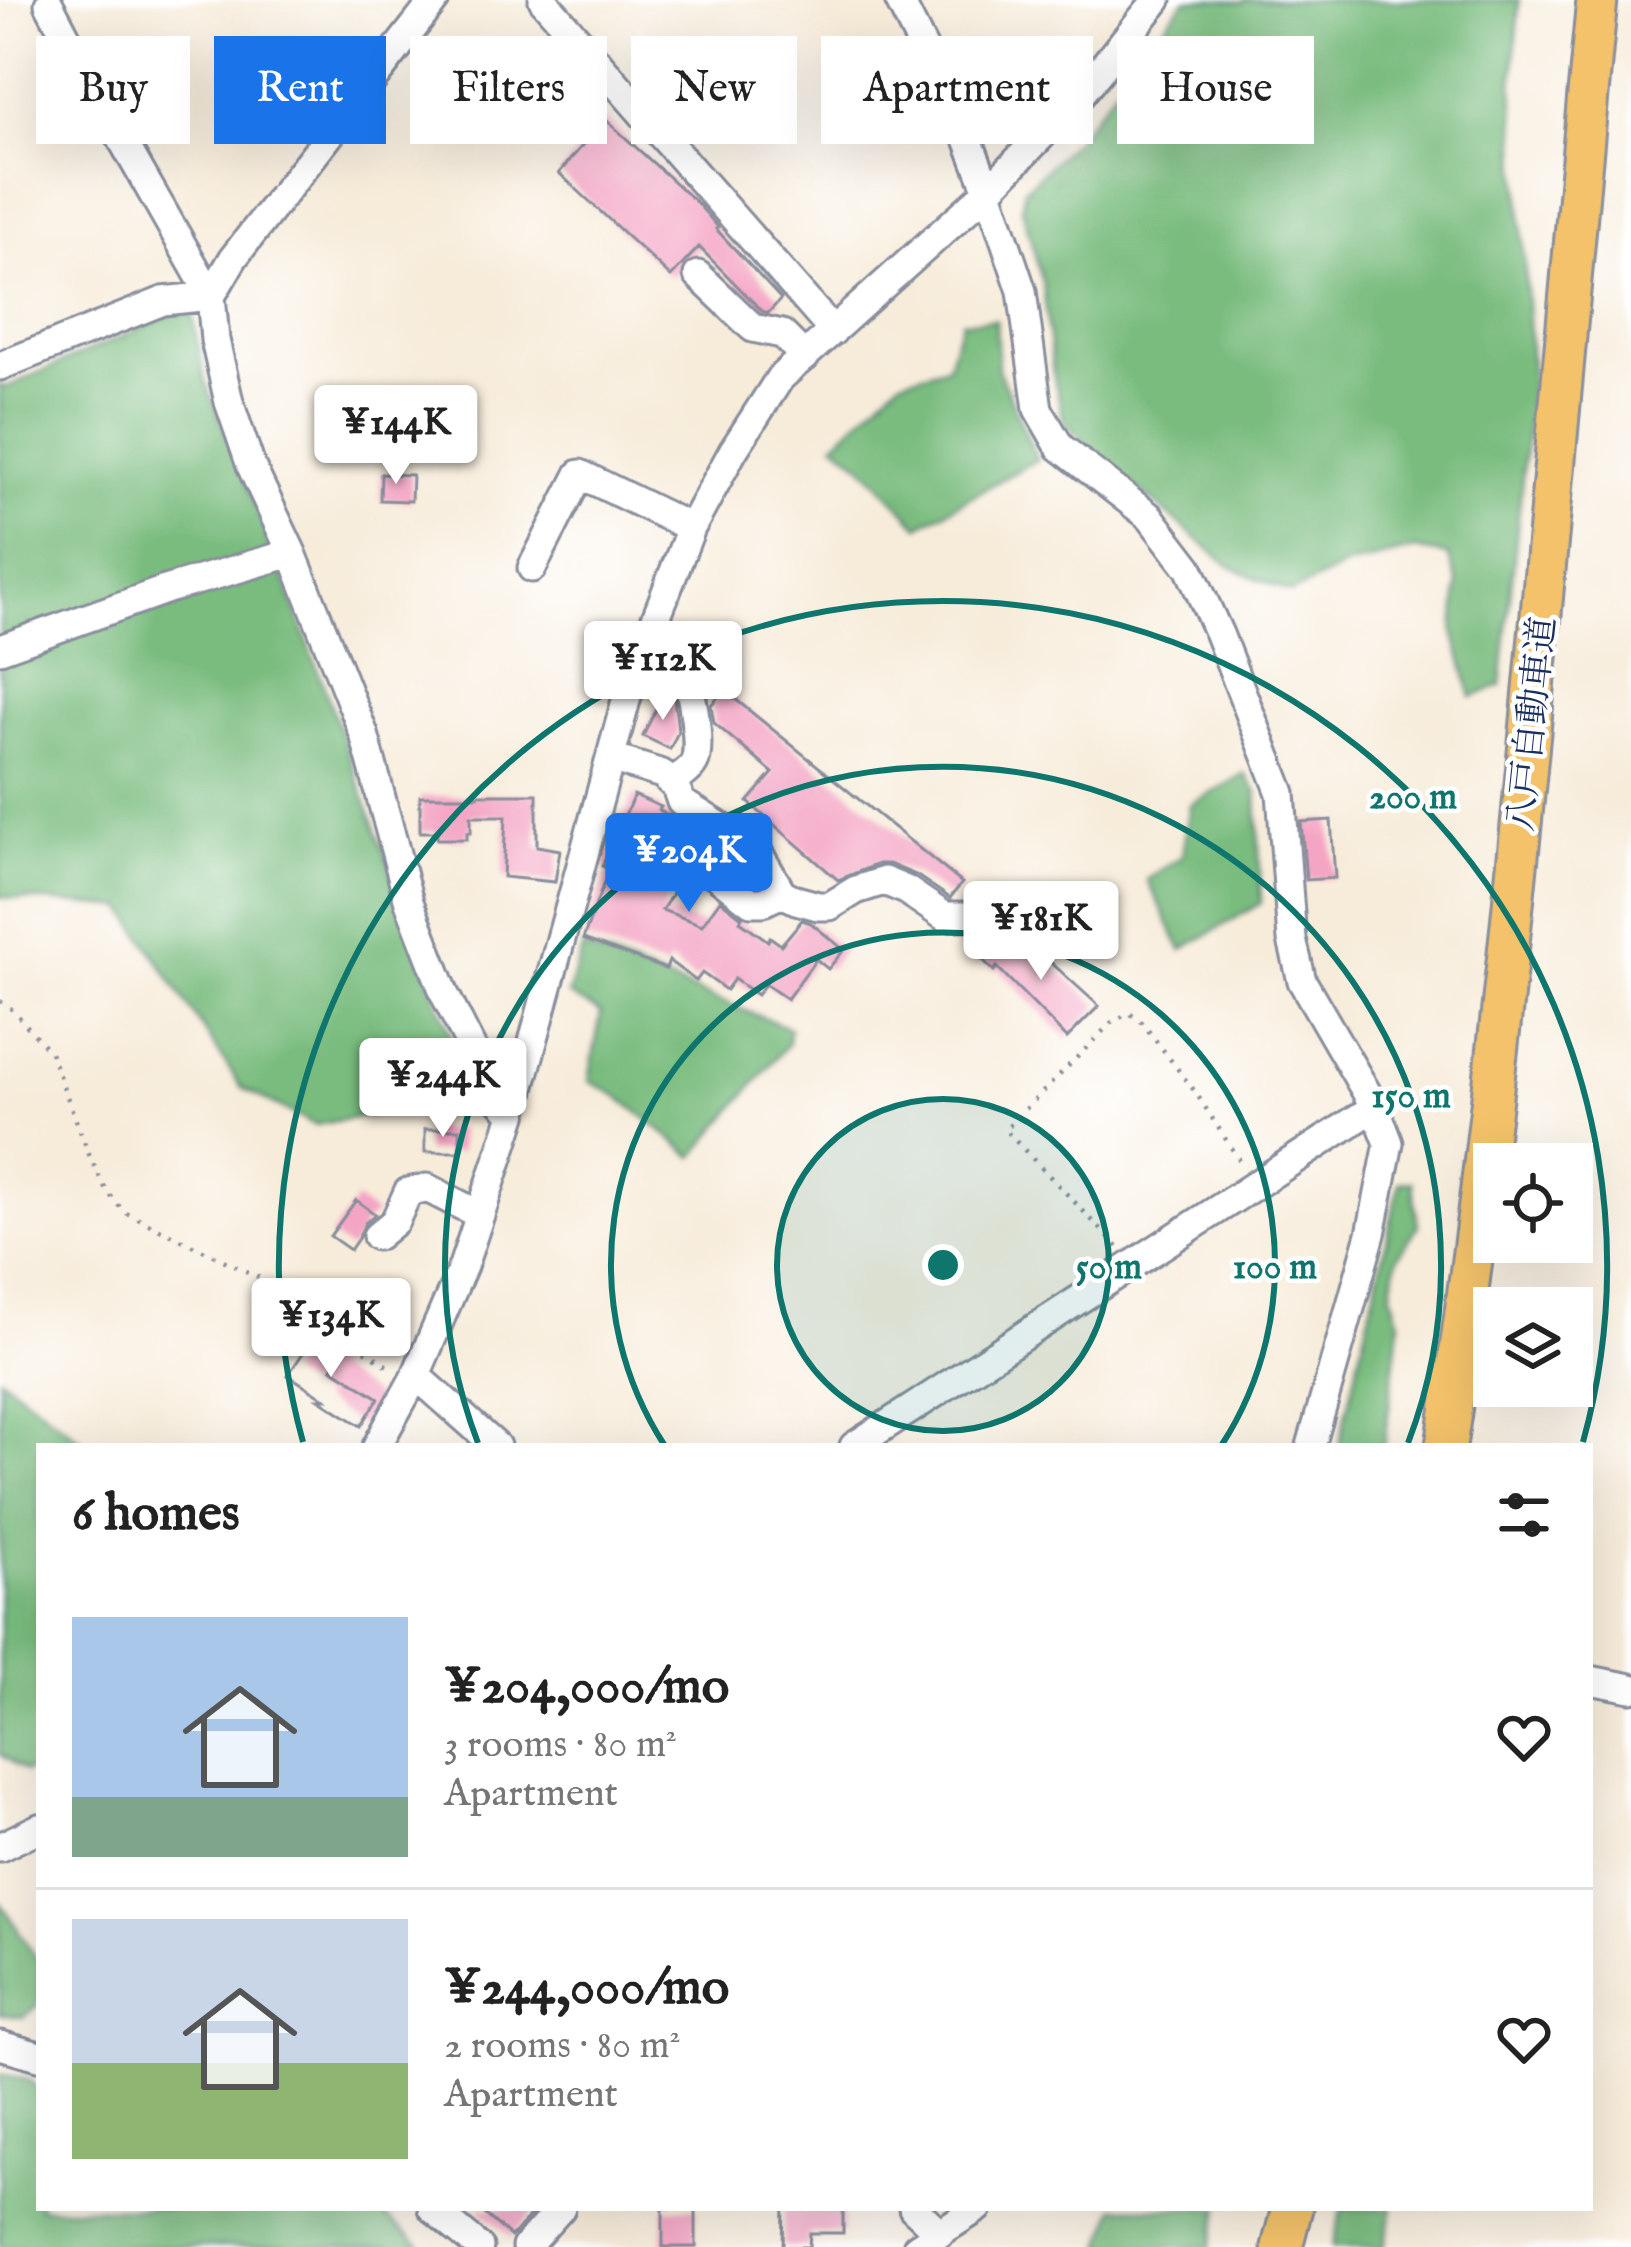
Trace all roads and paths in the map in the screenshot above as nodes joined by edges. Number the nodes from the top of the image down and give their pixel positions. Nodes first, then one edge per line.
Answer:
1 (435, 0) edge
2 (543, 0) edge
3 (899, 0) edge
4 (1157, 0) edge
5 (1597, 0) edge
6 (49, 4) dead end
7 (988, 191) junction
8 (698, 274) dead end
9 (212, 296) junction
10 (833, 331) junction
11 (805, 357) junction
12 (0, 366) edge
13 (691, 528) junction
14 (292, 553) junction
15 (532, 568) dead end
16 (653, 626) junction
17 (0, 649) edge
18 (611, 758) junction
19 (671, 782) junction
20 (721, 828) junction
21 (756, 849) junction
22 (727, 881) junction
23 (782, 893) junction
24 (992, 916) dead end
25 (0, 1001) edge
26 (1375, 1107) junction
27 (513, 1115) junction
28 (1255, 1184) junction
29 (480, 1215) junction
30 (376, 1236) dead end
31 (1135, 1264) junction
32 (416, 1375) junction
33 (379, 1443) edge
34 (493, 1443) edge
35 (859, 1443) edge
36 (1312, 1443) edge
37 (1447, 1443) edge
38 (1593, 1681) edge
39 (1631, 1688) edge
40 (36, 1829) edge
41 (0, 1847) edge
42 (0, 2045) edge
43 (36, 2055) edge
44 (436, 2211) edge
45 (558, 2211) edge
46 (914, 2211) edge
47 (973, 2211) edge
48 (1291, 2211) edge
49 (929, 2240) edge
50 (479, 2247) edge
51 (526, 2247) edge
52 (1282, 2247) edge

1 - 9 street
2 - 10 street
3 - 7 street
4 - 7 street
5 - 37 highway, 八戸自動車道
6 - 9 street
7 - 10 street
7 - 26 street
8 - 11 street
9 - 12 street
9 - 14 street
10 - 11 street
11 - 13 street
13 - 15 street
13 - 16 street
14 - 17 street
14 - 27 street
16 - 18 street
16 - 19 street
18 - 19 street
18 - 27 street
19 - 20 street
20 - 21 street
20 - 22 street
21 - 22 street
21 - 23 street
22 - 23 street
23 - 24 street
25 - 32 path
26 - 28 street
26 - 36 street
27 - 29 street
28 - 31 street
28 - 31 path
29 - 30 street
29 - 32 street
31 - 35 street
32 - 33 street
32 - 34 street
38 - 39 street
40 - 41 street
42 - 43 street
44 - 50 street
45 - 51 street
46 - 49 street
47 - 49 street
48 - 52 highway

